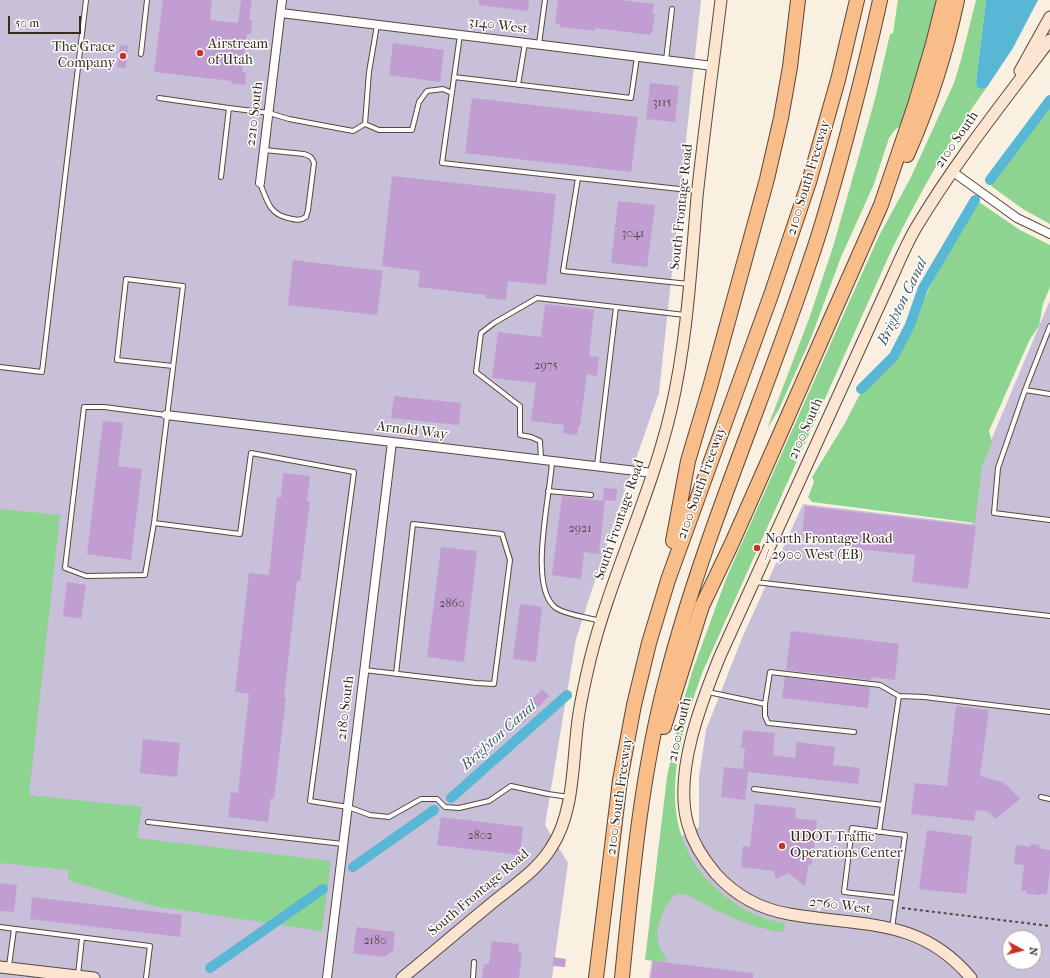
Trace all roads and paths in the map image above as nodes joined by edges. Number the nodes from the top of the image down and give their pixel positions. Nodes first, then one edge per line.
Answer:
1 (86, 0) edge
2 (147, 0) edge
3 (282, 0) edge
4 (544, 0) edge
5 (720, 0) edge
6 (798, 0) edge
7 (857, 0) edge
8 (880, 0) edge
9 (944, 0) edge
10 (957, 0) edge
11 (672, 9) dead end
12 (281, 13) junction
13 (1050, 17) edge
14 (377, 24) junction
15 (460, 35) junction
16 (1050, 40) edge
17 (525, 43) junction
18 (539, 44) junction
19 (141, 54) dead end
20 (637, 56) junction
21 (666, 60) junction
22 (713, 66) junction
23 (454, 77) junction
24 (518, 85) junction
25 (452, 93) junction
26 (159, 98) dead end
27 (229, 108) junction
28 (268, 113) junction
29 (365, 124) junction
30 (984, 127) junction
31 (264, 150) junction
32 (953, 172) junction
33 (221, 177) dead end
34 (578, 178) junction
35 (260, 183) joint
36 (698, 191) junction
37 (881, 205) junction
38 (1050, 234) edge
39 (689, 284) junction
40 (616, 307) junction
41 (686, 315) junction
42 (1050, 326) edge
43 (173, 366) junction
44 (0, 367) edge
45 (1025, 390) junction
46 (1050, 394) edge
47 (166, 415) junction
48 (392, 442) junction
49 (541, 459) junction
50 (552, 461) junction
51 (597, 466) junction
52 (653, 473) junction
53 (548, 491) junction
54 (591, 495) dead end
55 (1050, 520) edge
56 (154, 523) junction
57 (753, 582) junction
58 (657, 614) junction
59 (1050, 616) edge
60 (601, 621) junction
61 (364, 670) junction
62 (396, 674) junction
63 (705, 691) junction
64 (899, 696) junction
65 (765, 704) junction
66 (1050, 712) edge
67 (854, 732) dead end
68 (754, 789) dead end
69 (569, 797) junction
70 (1041, 797) dead end
71 (1050, 799) edge
72 (883, 805) junction
73 (348, 807) junction
74 (148, 822) dead end
75 (879, 832) junction
76 (343, 844) junction
77 (706, 862) joint
78 (632, 878) junction
79 (896, 898) junction
80 (902, 908) dead end
81 (1050, 926) edge
82 (0, 927) edge
83 (892, 928) junction
84 (14, 929) junction
85 (82, 938) junction
86 (474, 962) dead end
87 (9, 969) edge
88 (78, 976) junction
89 (92, 978) edge
90 (146, 978) edge
91 (327, 978) edge
92 (402, 978) edge
93 (473, 978) edge
94 (596, 978) edge
95 (622, 978) edge
96 (971, 978) edge

1 - 44 lane
2 - 19 lane
3 - 12 street, 2210 South
4 - 18 lane
5 - 22 main road, South Frontage Road
6 - 58 highway
7 - 58 highway, 2100 South Freeway
8 - 78 highway, 2100 South Freeway
9 - 37 highway
10 - 37 highway
11 - 21 lane
12 - 14 street, 3140 West
12 - 28 street, 2210 South
13 - 30 main road
14 - 15 street, 3140 West
14 - 29 lane
15 - 17 street, 3140 West
15 - 23 lane
16 - 30 main road, 2100 South
17 - 18 street, 3140 West
17 - 24 lane
18 - 20 street, 3140 West
20 - 21 street, 3140 West
20 - 24 lane
21 - 22 street, 3140 West
22 - 36 main road, South Frontage Road
23 - 24 lane
23 - 25 lane
25 - 29 lane
25 - 34 lane
26 - 27 lane
27 - 28 lane
27 - 33 lane
28 - 29 lane
28 - 31 street, 2210 South
30 - 32 main road, 2100 South
31 - 35 street, 2210 South
31 - 35 lane
32 - 38 street
32 - 57 main road, 2100 South
34 - 36 lane
34 - 39 lane
36 - 39 main road, South Frontage Road
37 - 78 highway
39 - 41 main road, South Frontage Road
40 - 41 lane
40 - 49 lane
40 - 51 lane
41 - 52 main road, South Frontage Road
42 - 45 lane
43 - 43 lane
43 - 47 lane
45 - 46 lane
45 - 55 lane
47 - 48 street, Arnold Way
47 - 56 lane
47 - 56 lane
48 - 49 street, Arnold Way
48 - 61 street, 2180 South
49 - 50 street, Arnold Way
50 - 51 street, Arnold Way
50 - 53 lane
51 - 52 street, Arnold Way
52 - 60 main road, South Frontage Road
53 - 54 lane
53 - 60 lane
56 - 73 lane
57 - 59 lane
57 - 63 main road, 2100 South
58 - 94 highway, 2100 South Freeway
60 - 69 main road, South Frontage Road
61 - 62 lane
61 - 73 street, 2180 South
62 - 62 lane
63 - 65 lane
63 - 77 main road, 2100 South
64 - 65 lane
64 - 66 lane
64 - 72 lane
65 - 67 lane
68 - 72 lane
69 - 73 lane
69 - 92 main road, South Frontage Road
70 - 71 lane
72 - 75 lane
73 - 76 street, 2180 South
74 - 76 lane
75 - 79 lane
75 - 79 lane
76 - 91 street, 2180 South
77 - 83 main road, 2760 West
78 - 95 highway, 2100 South Freeway
79 - 83 lane
80 - 81 path
82 - 84 lane
83 - 96 main road, 2760 West
84 - 85 lane
84 - 87 lane
85 - 88 lane
85 - 90 lane
86 - 93 lane
87 - 88 main road
88 - 89 main road

